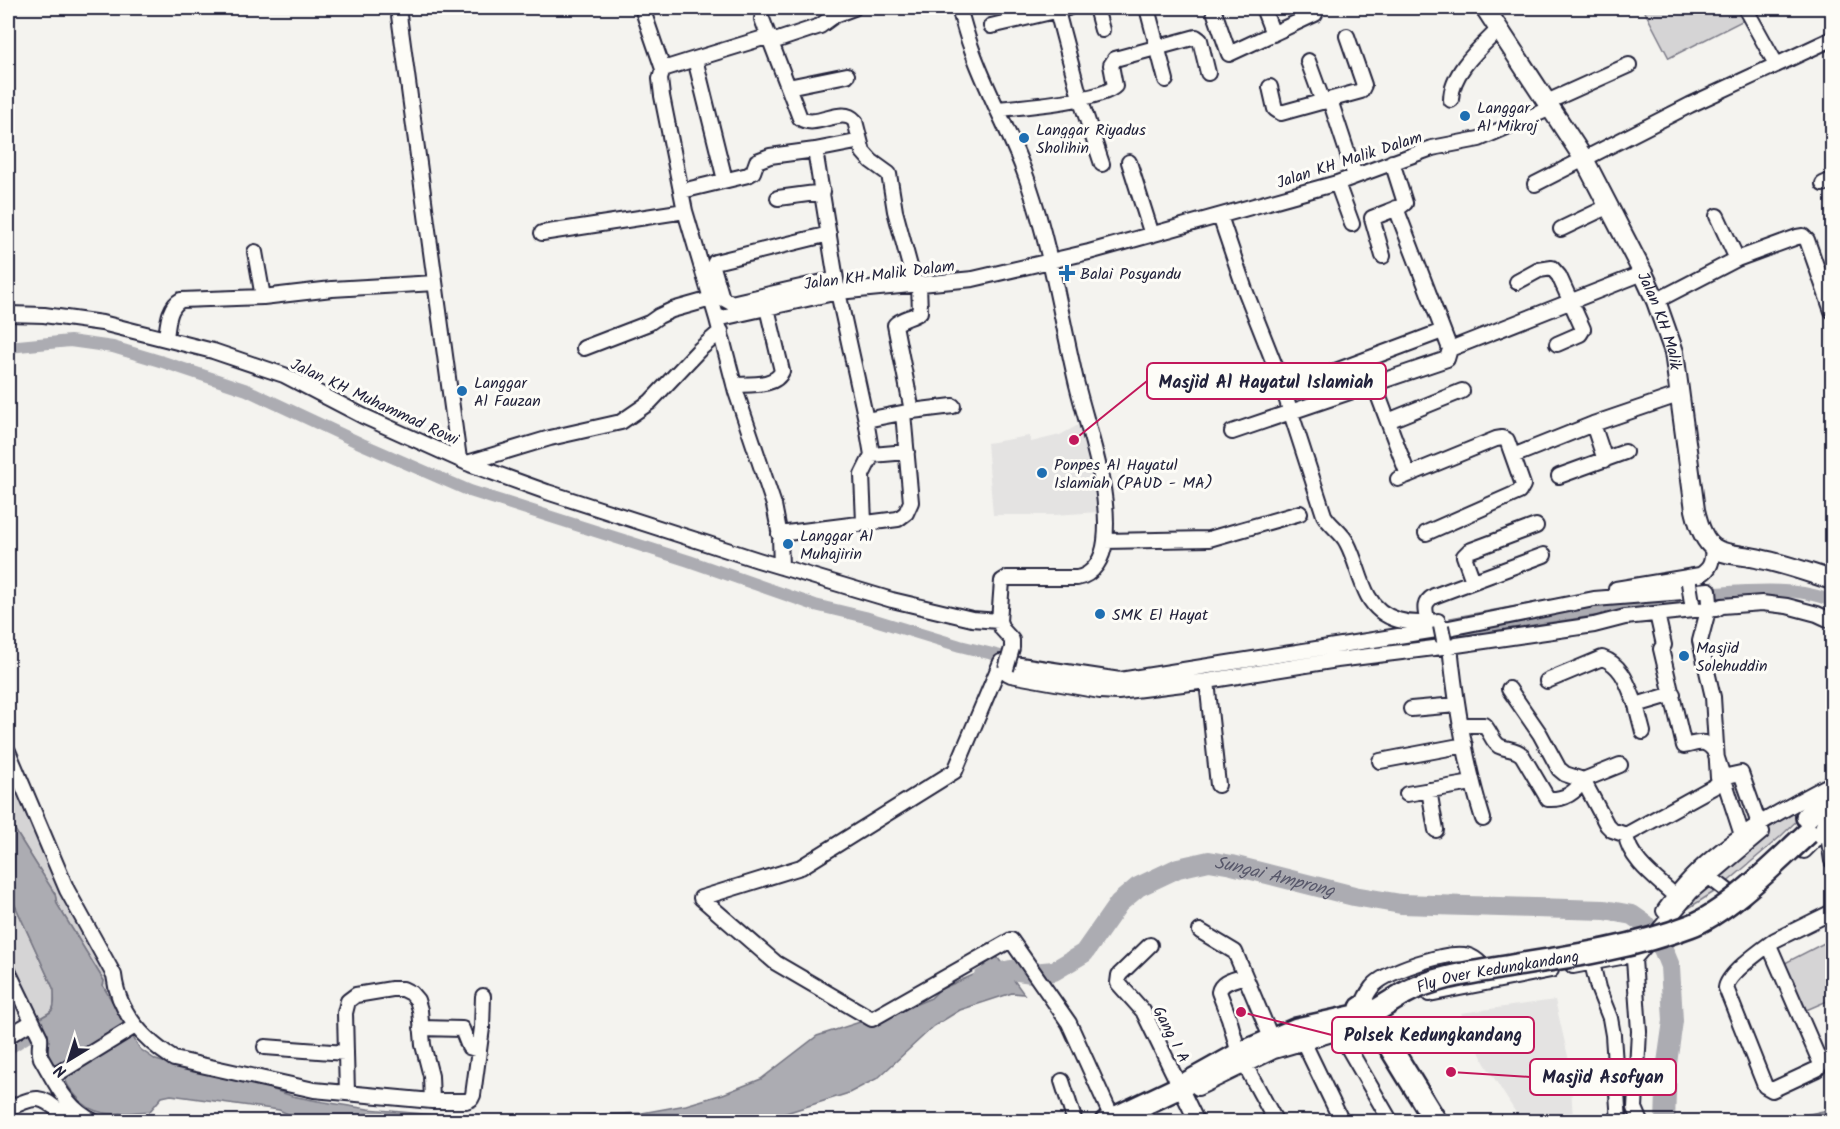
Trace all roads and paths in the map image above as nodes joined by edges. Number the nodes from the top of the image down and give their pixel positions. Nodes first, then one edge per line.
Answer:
1 (398, 8) edge
2 (642, 8) edge
3 (854, 8) edge
4 (959, 8) edge
5 (1096, 8) edge
6 (1147, 8) edge
7 (1213, 8) edge
8 (1263, 8) edge
9 (1312, 8) edge
10 (1485, 8) edge
11 (1745, 8) edge
12 (1062, 9) edge
13 (762, 19) dead end
14 (991, 26) dead end
15 (1499, 29) junction
16 (1102, 30) dead end
17 (1273, 34) junction
18 (1347, 36) dead end
19 (771, 39) junction
20 (1832, 42) edge
21 (1158, 48) junction
22 (695, 59) junction
23 (1308, 61) dead end
24 (1776, 64) junction
25 (1629, 65) dead end
26 (663, 69) junction
27 (1208, 73) dead end
28 (847, 75) dead end
29 (1167, 80) dead end
30 (789, 87) junction
31 (1270, 87) dead end
32 (1080, 98) junction
33 (1451, 100) dead end
34 (1327, 101) junction
35 (1549, 105) junction
36 (998, 110) junction
37 (856, 142) dead end
38 (815, 150) junction
39 (1584, 159) junction
40 (1129, 162) dead end
41 (1392, 162) junction
42 (1102, 164) dead end
43 (1355, 176) junction
44 (725, 180) junction
45 (1337, 183) junction
46 (1535, 184) dead end
47 (682, 191) junction
48 (823, 192) junction
49 (778, 198) dead end
50 (1609, 206) junction
51 (1396, 208) junction
52 (685, 211) junction
53 (1220, 216) junction
54 (1718, 216) dead end
55 (1352, 225) dead end
56 (1561, 229) dead end
57 (542, 233) dead end
58 (829, 234) junction
59 (1152, 235) junction
60 (255, 252) dead end
61 (1383, 256) dead end
62 (1737, 259) junction
63 (1050, 261) junction
64 (1643, 273) junction
65 (1517, 282) dead end
66 (435, 283) junction
67 (917, 285) junction
68 (837, 286) junction
69 (263, 297) junction
70 (711, 299) junction
71 (1569, 300) junction
72 (1656, 301) junction
73 (767, 308) junction
74 (1833, 311) edge
75 (8, 314) edge
76 (719, 325) junction
77 (1437, 333) dead end
78 (166, 338) junction
79 (1557, 344) dead end
80 (584, 348) dead end
81 (1450, 349) junction
82 (1365, 360) junction
83 (1314, 379) dead end
84 (734, 385) junction
85 (1374, 385) junction
86 (1462, 391) dead end
87 (1681, 394) junction
88 (953, 406) dead end
89 (908, 412) junction
90 (1290, 413) junction
91 (866, 420) junction
92 (1388, 421) junction
93 (1593, 424) junction
94 (1232, 432) dead end
95 (907, 452) junction
96 (1625, 452) dead end
97 (872, 455) junction
98 (1513, 456) junction
99 (1605, 460) junction
100 (463, 461) junction
101 (1559, 476) dead end
102 (1300, 513) dead end
103 (864, 522) junction
104 (1536, 526) dead end
105 (1426, 532) dead end
106 (779, 534) junction
107 (1105, 541) junction
108 (1713, 547) junction
109 (1544, 555) dead end
110 (781, 567) junction
111 (1689, 580) junction
112 (1833, 580) edge
113 (1473, 581) junction
114 (1692, 606) junction
115 (1658, 614) junction
116 (999, 621) junction
117 (1833, 621) edge
118 (1436, 623) junction
119 (1446, 645) junction
120 (1207, 681) junction
121 (1547, 681) dead end
122 (1509, 689) dead end
123 (1673, 694) junction
124 (1456, 705) junction
125 (1636, 705) junction
126 (1411, 710) dead end
127 (1460, 725) junction
128 (1643, 732) dead end
129 (1528, 742) junction
130 (1465, 745) junction
131 (8, 751) edge
132 (1380, 761) dead end
133 (1620, 765) dead end
134 (1583, 780) junction
135 (1724, 781) junction
136 (1472, 783) junction
137 (1833, 783) edge
138 (1218, 785) dead end
139 (1429, 790) junction
140 (1833, 790) edge
141 (1407, 794) dead end
142 (1833, 807) edge
143 (1833, 816) edge
144 (1483, 819) dead end
145 (1833, 824) edge
146 (1805, 825) junction
147 (1436, 830) dead end
148 (1626, 835) junction
149 (1742, 835) junction
150 (1833, 861) edge
151 (1699, 870) junction
152 (1673, 900) junction
153 (1833, 912) edge
154 (1200, 931) dead end
155 (1150, 945) dead end
156 (1769, 945) junction
157 (1592, 963) junction
158 (8, 971) edge
159 (1244, 976) junction
160 (1495, 980) junction
161 (483, 996) dead end
162 (1370, 1017) junction
163 (33, 1023) junction
164 (132, 1028) junction
165 (421, 1028) junction
166 (1297, 1029) junction
167 (8, 1036) edge
168 (1272, 1040) junction
169 (265, 1047) dead end
170 (479, 1050) junction
171 (345, 1053) junction
172 (1239, 1054) junction
173 (57, 1074) junction
174 (1062, 1082) dead end
175 (1180, 1087) junction
176 (347, 1094) junction
177 (432, 1101) junction
178 (8, 1109) edge
179 (74, 1122) edge
180 (95, 1122) edge
181 (1075, 1122) edge
182 (1106, 1122) edge
183 (1113, 1122) edge
184 (1131, 1122) edge
185 (1197, 1122) edge
186 (1276, 1122) edge
187 (1342, 1122) edge
188 (1391, 1122) edge
189 (1436, 1122) edge
190 (1619, 1122) edge
191 (1641, 1122) edge

1 - 66 street, Jalan KH Muhammad Rowi
2 - 26 street
3 - 19 street
4 - 36 street
5 - 16 street
6 - 21 street
7 - 17 street
8 - 17 street
9 - 17 street
10 - 15 street, Jalan KH Malik
11 - 24 street
12 - 14 street
12 - 32 street
13 - 19 street
15 - 33 street
15 - 35 street, Jalan KH Malik
18 - 34 street
19 - 22 street
19 - 30 street
20 - 24 street
21 - 27 street
21 - 29 street
21 - 32 street
22 - 26 street
22 - 44 street
23 - 34 street
24 - 39 street
25 - 35 street, Jalan KH Malik Dalam
26 - 47 street
28 - 30 street
30 - 67 street
31 - 34 street
32 - 36 street
32 - 42 street
34 - 43 street
35 - 39 street, Jalan KH Malik
35 - 41 street, Jalan KH Malik Dalam
36 - 63 street
37 - 38 street
38 - 44 street
38 - 48 street
39 - 46 street
39 - 50 street, Jalan KH Malik
40 - 59 street
41 - 43 street, Jalan KH Malik Dalam
41 - 51 street
43 - 45 street, Jalan KH Malik Dalam
44 - 47 street
45 - 53 street, Jalan KH Malik Dalam
45 - 55 street
47 - 52 street
48 - 49 street
48 - 58 street
50 - 56 street
50 - 64 street, Jalan KH Malik
51 - 61 street
51 - 81 street
52 - 57 street
52 - 70 street
53 - 59 street, Jalan KH Malik Dalam
53 - 90 street
54 - 62 street
58 - 68 street
58 - 68 street
59 - 63 street, Jalan KH Malik Dalam
60 - 69 street
62 - 72 street
62 - 74 street
63 - 67 street, Jalan KH Malik Dalam
63 - 107 street
64 - 71 street
64 - 72 street, Jalan KH Malik
65 - 71 street
66 - 69 street
66 - 100 street, Jalan KH Muhammad Rowi
67 - 68 street, Jalan KH Malik Dalam
67 - 89 street
68 - 73 street, Jalan KH Malik Dalam
68 - 91 street
69 - 78 street
70 - 76 street
70 - 80 street
71 - 79 street
71 - 81 street
72 - 87 street, Jalan KH Malik
73 - 76 street, Jalan KH Malik Dalam
73 - 84 street
75 - 78 street, Jalan KH Muhammad Rowi
76 - 84 street
76 - 100 street
77 - 82 street
78 - 100 street, Jalan KH Muhammad Rowi
81 - 85 street
82 - 83 street
82 - 85 street
84 - 106 street
85 - 90 street
85 - 92 street
86 - 92 street
87 - 93 street
87 - 108 street, Jalan KH Malik
88 - 89 street
89 - 91 street
89 - 95 street
90 - 94 street
90 - 118 street
91 - 97 street
92 - 98 street
93 - 98 street
93 - 99 street
95 - 97 street
95 - 103 street
96 - 99 street
97 - 103 street
98 - 105 street
99 - 101 street
100 - 110 street
102 - 107 street
103 - 106 street
104 - 113 street
106 - 110 street
107 - 116 street
108 - 111 street
108 - 112 street
109 - 113 street
110 - 116 street
111 - 114 street, bridge
111 - 118 street
113 - 118 street
114 - 115 street
114 - 117 street
115 - 119 street
115 - 123 street
116 - 120 street, bridge
118 - 119 street, bridge
119 - 120 street
119 - 124 street
120 - 138 street
121 - 125 street
122 - 129 street
123 - 125 street
123 - 135 street
124 - 126 street
124 - 127 street
125 - 128 street
127 - 129 street
127 - 130 street
129 - 134 street
129 - 134 street
130 - 132 street
130 - 136 street
131 - 164 street
133 - 134 street
134 - 148 street
135 - 148 street
135 - 149 street
136 - 139 street
136 - 144 street
137 - 149 street
139 - 141 street
139 - 147 street
140 - 146 main road
142 - 146 main road
143 - 151 street
145 - 150 street
146 - 162 main road, Fly Over Kedungkandang, bridge
148 - 152 street
149 - 151 street
151 - 152 street
152 - 157 street
153 - 156 street
154 - 159 street
155 - 175 street, Gang I A
156 - 156 street
157 - 160 street
157 - 190 street
158 - 163 street
159 - 168 street
159 - 172 street
160 - 162 street
160 - 162 street
161 - 170 street
162 - 166 main road, Fly Over Kedungkandang
162 - 189 main road
163 - 167 street
163 - 173 street
164 - 173 street
164 - 176 street
165 - 170 street
165 - 171 street
165 - 177 street
166 - 168 main road, Fly Over Kedungkandang
166 - 187 street
168 - 172 main road, Fly Over Kedungkandang
169 - 171 street
170 - 177 street
171 - 176 street
172 - 175 main road, Fly Over Kedungkandang
172 - 186 street
173 - 180 street
174 - 181 street
175 - 182 main road, Fly Over Kedungkandang
175 - 185 street
176 - 177 street
178 - 179 street
183 - 191 street
184 - 188 street

